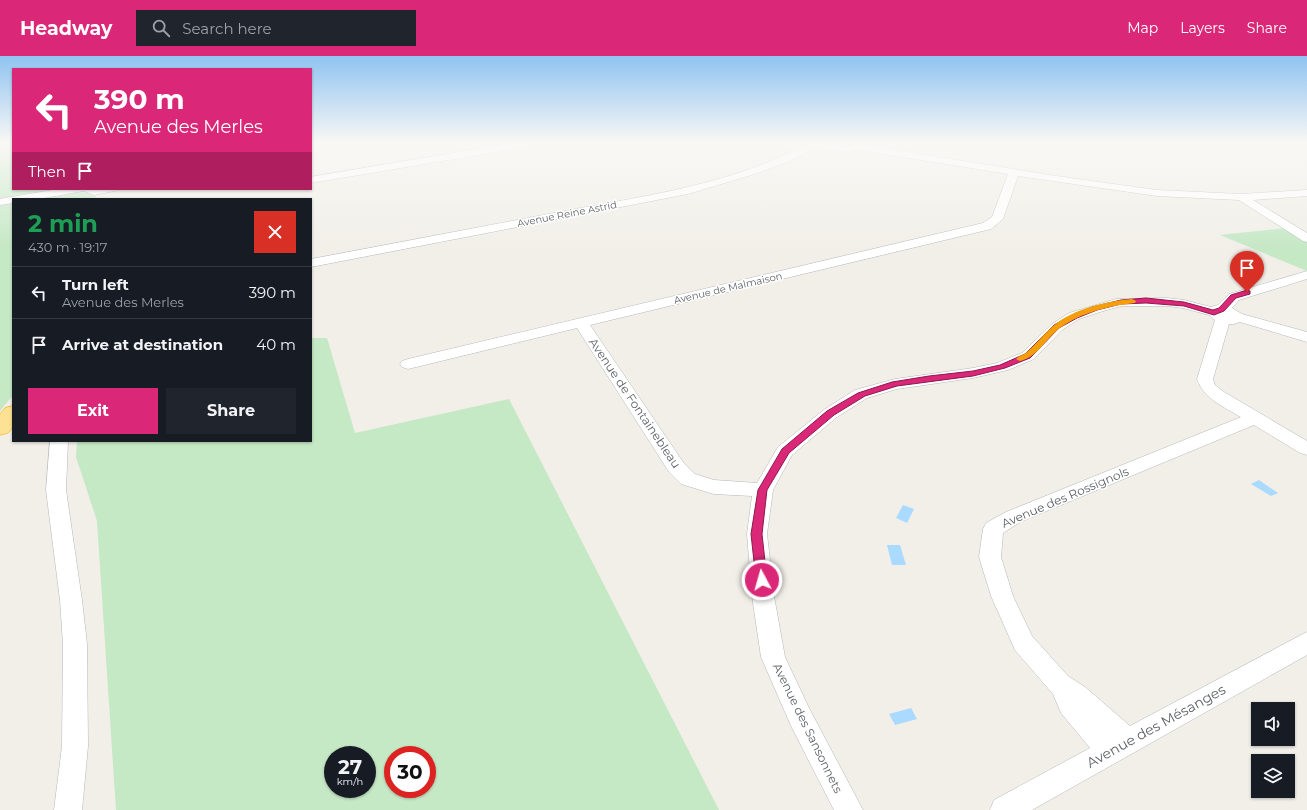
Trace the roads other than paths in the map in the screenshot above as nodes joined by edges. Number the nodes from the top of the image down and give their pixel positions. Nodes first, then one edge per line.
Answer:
1 (322, 178) edge
2 (734, 178) edge
3 (1011, 178) edge
4 (1061, 178) edge
5 (312, 180) edge
6 (74, 190) edge
7 (89, 190) edge
8 (109, 190) edge
9 (1307, 193) edge
10 (99, 195) edge
11 (23, 198) edge
12 (1241, 198) junction
13 (12, 200) edge
14 (0, 202) edge
15 (1307, 238) edge
16 (312, 263) edge
17 (1307, 275) edge
18 (1224, 314) junction
19 (581, 323) junction
20 (1307, 337) edge
21 (408, 364) dead end
22 (12, 414) edge
23 (1255, 418) junction
24 (0, 428) edge
25 (59, 442) edge
26 (1307, 449) edge
27 (762, 490) junction
28 (1307, 643) edge
29 (1119, 746) junction
30 (68, 810) edge
31 (849, 810) edge
32 (1004, 810) edge

1 - 5 street
2 - 16 street, Avenue Reine Astrid
3 - 19 street, Avenue de Malmaison
4 - 12 street
6 - 11 street
7 - 10 street
8 - 10 street
9 - 12 street
12 - 15 street
13 - 14 street
17 - 18 street
18 - 20 street, Avenue des Sansonnets
18 - 23 street
18 - 27 street, Avenue des Sansonnets
19 - 21 street, Avenue de Malmaison
19 - 27 street, Avenue de Fontainebleau
22 - 24 highway
23 - 26 street
23 - 29 street, Avenue des Rossignols
25 - 30 street
27 - 31 street, Avenue des Sansonnets
28 - 29 street, Avenue des Mésanges
29 - 32 street, Avenue des Mésanges

